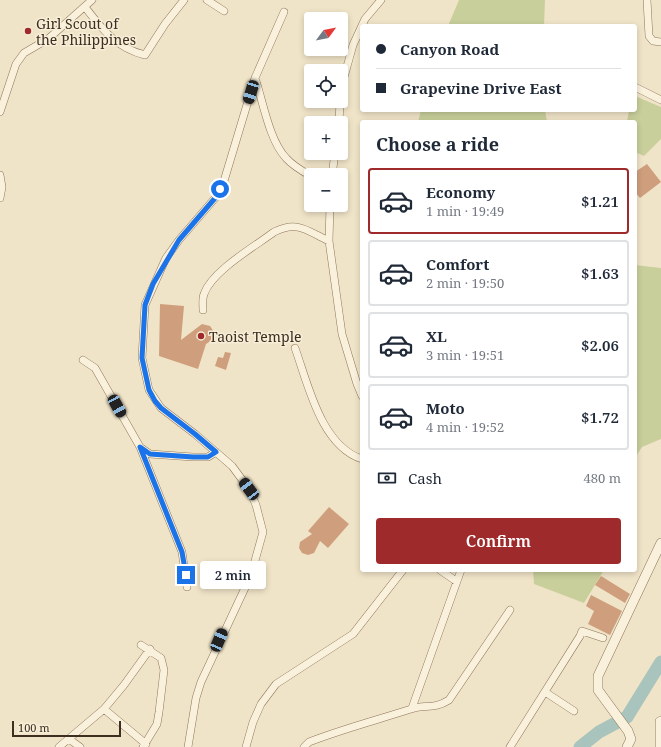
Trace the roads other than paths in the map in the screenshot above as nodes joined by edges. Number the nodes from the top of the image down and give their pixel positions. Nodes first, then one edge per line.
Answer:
1 (92, 0) edge
2 (184, 0) edge
3 (207, 0) edge
4 (381, 0) edge
5 (647, 0) edge
6 (85, 7) junction
7 (224, 11) dead end
8 (284, 12) dead end
9 (363, 24) edge
10 (360, 30) edge
11 (661, 42) edge
12 (348, 64) edge
13 (255, 78) junction
14 (637, 88) edge
15 (661, 100) edge
16 (0, 112) edge
17 (304, 171) edge
18 (0, 176) edge
19 (0, 198) edge
20 (330, 212) edge
21 (329, 241) junction
22 (203, 310) dead end
23 (295, 348) dead end
24 (83, 360) dead end
25 (360, 391) edge
26 (140, 447) junction
27 (216, 452) junction
28 (360, 458) edge
29 (661, 543) edge
30 (401, 572) edge
31 (443, 572) edge
32 (460, 572) edge
33 (456, 581) junction
34 (187, 587) dead end
35 (510, 610) dead end
36 (604, 638) dead end
37 (141, 645) dead end
38 (150, 649) junction
39 (545, 692) junction
40 (412, 708) junction
41 (104, 709) junction
42 (574, 711) dead end
43 (661, 720) edge
44 (69, 739) junction
45 (144, 745) edge
46 (249, 746) edge
47 (59, 747) edge
48 (80, 747) edge
49 (188, 747) edge
50 (304, 747) edge
51 (510, 747) edge
52 (627, 747) edge
53 (659, 747) edge

1 - 6 street
2 - 6 street
3 - 7 street
4 - 9 street
5 - 11 street
6 - 16 street
8 - 13 street
10 - 12 street
13 - 17 street
13 - 27 street
14 - 15 street
18 - 19 street
20 - 21 street
21 - 22 street
21 - 25 street
23 - 28 street
24 - 26 street
26 - 27 street
26 - 34 street
27 - 49 street
29 - 52 street
30 - 46 street
31 - 33 street
32 - 33 street
33 - 40 street
35 - 40 street
36 - 39 street
37 - 38 street
38 - 41 street
38 - 45 street
39 - 42 street
39 - 51 street
40 - 50 street
41 - 44 street
41 - 45 street
43 - 53 street
44 - 47 street
44 - 48 street

